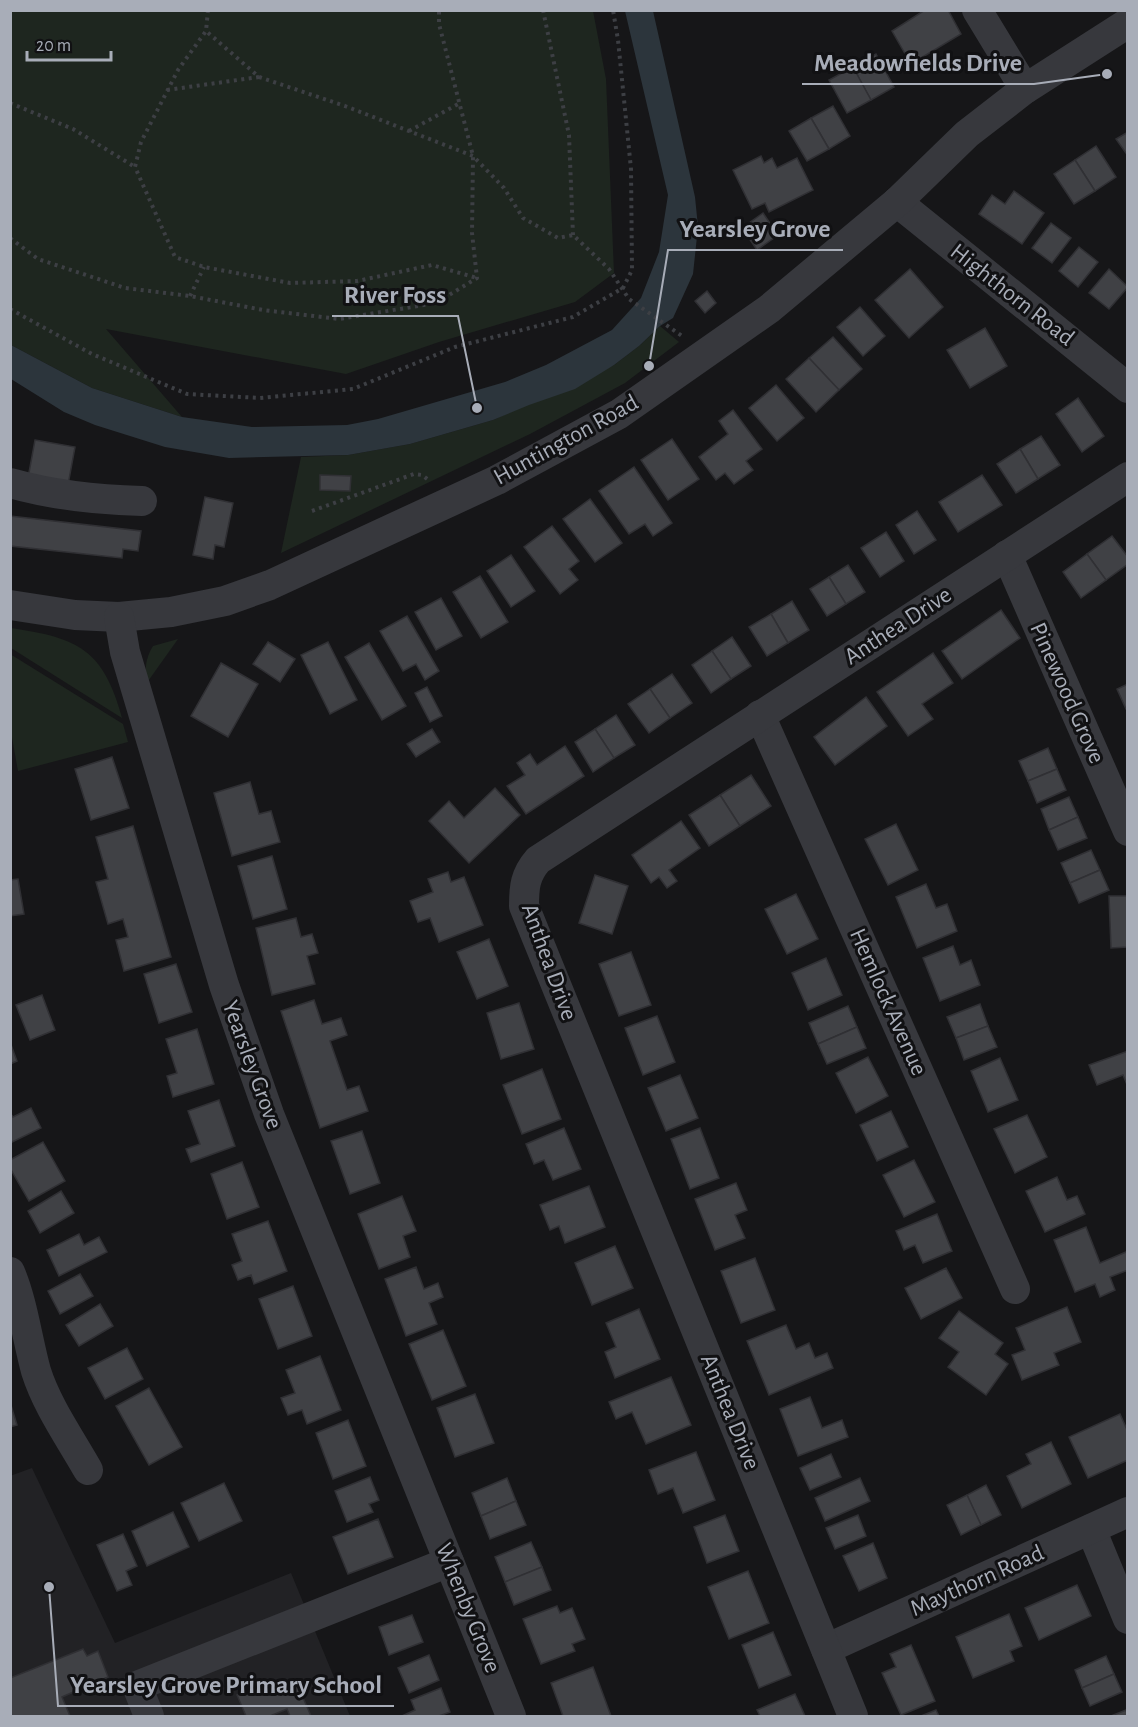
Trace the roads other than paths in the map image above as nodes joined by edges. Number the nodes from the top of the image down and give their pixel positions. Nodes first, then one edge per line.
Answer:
1 (977, 10) edge
2 (1128, 23) edge
3 (1025, 89) junction
4 (897, 201) junction
5 (1128, 387) edge
6 (1128, 477) edge
7 (10, 483) edge
8 (141, 501) dead end
9 (1007, 555) junction
10 (10, 605) edge
11 (119, 617) junction
12 (760, 715) junction
13 (1128, 831) edge
14 (10, 1272) edge
15 (1016, 1288) dead end
16 (18, 1334) edge
17 (88, 1470) dead end
18 (425, 1500) joint
19 (1128, 1512) edge
20 (1091, 1529) junction
21 (449, 1562) junction
22 (1128, 1619) edge
23 (826, 1649) junction
24 (149, 1716) edge
25 (512, 1716) edge
26 (854, 1716) edge

1 - 3 street
2 - 3 street, Huntington Road
3 - 4 street, Huntington Road
4 - 5 street, Highthorn Road
4 - 11 street, Huntington Road
6 - 9 street, Anthea Drive
7 - 8 street
9 - 12 street, Anthea Drive
9 - 13 street, Pinewood Grove
10 - 11 street, Huntington Road
11 - 18 street, Yearsley Grove
12 - 15 street, Hemlock Avenue
12 - 23 street, Anthea Drive
14 - 16 street
16 - 17 street
18 - 21 street, Whenby Grove
19 - 20 street, Maythorn Road
20 - 22 street
20 - 23 street, Maythorn Road
21 - 24 street
21 - 25 street, Whenby Grove
23 - 26 street, Anthea Drive

